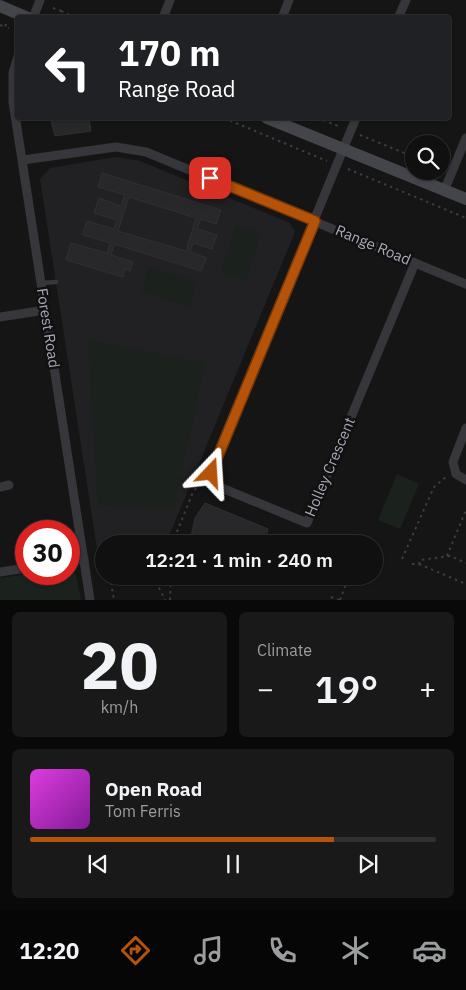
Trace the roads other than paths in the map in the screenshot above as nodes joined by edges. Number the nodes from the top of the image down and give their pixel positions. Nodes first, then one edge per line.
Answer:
1 (40, 0) edge
2 (170, 0) edge
3 (290, 0) edge
4 (406, 0) edge
5 (0, 6) edge
6 (21, 15) edge
7 (34, 15) edge
8 (164, 15) edge
9 (283, 15) edge
10 (399, 15) edge
11 (15, 66) edge
12 (15, 112) edge
13 (16, 120) edge
14 (272, 120) edge
15 (355, 120) edge
16 (466, 138) edge
17 (344, 149) junction
18 (22, 160) junction
19 (444, 191) junction
20 (466, 199) edge
21 (315, 221) junction
22 (414, 263) junction
23 (56, 282) dead end
24 (41, 283) junction
25 (466, 284) edge
26 (45, 310) junction
27 (0, 316) edge
28 (466, 428) edge
29 (466, 480) edge
30 (87, 558) junction
31 (80, 559) edge
32 (15, 570) edge
33 (0, 572) edge
34 (90, 600) edge

1 - 7 street
2 - 8 street
3 - 9 street
4 - 10 street
5 - 6 street
11 - 12 street, Forest Road
13 - 18 street, Forest Road
14 - 17 street
15 - 17 street
16 - 19 street
17 - 19 street
17 - 21 street
18 - 21 street, Range Road
18 - 24 street, Forest Road
19 - 20 street
21 - 22 street, Range Road
21 - 22 street, Holley Crescent
22 - 25 street, Range Road
23 - 24 lane
24 - 26 street, Forest Road
26 - 27 street
26 - 30 street, Forest Road
28 - 29 street
30 - 31 street
30 - 34 street, Forest Road
32 - 33 street

